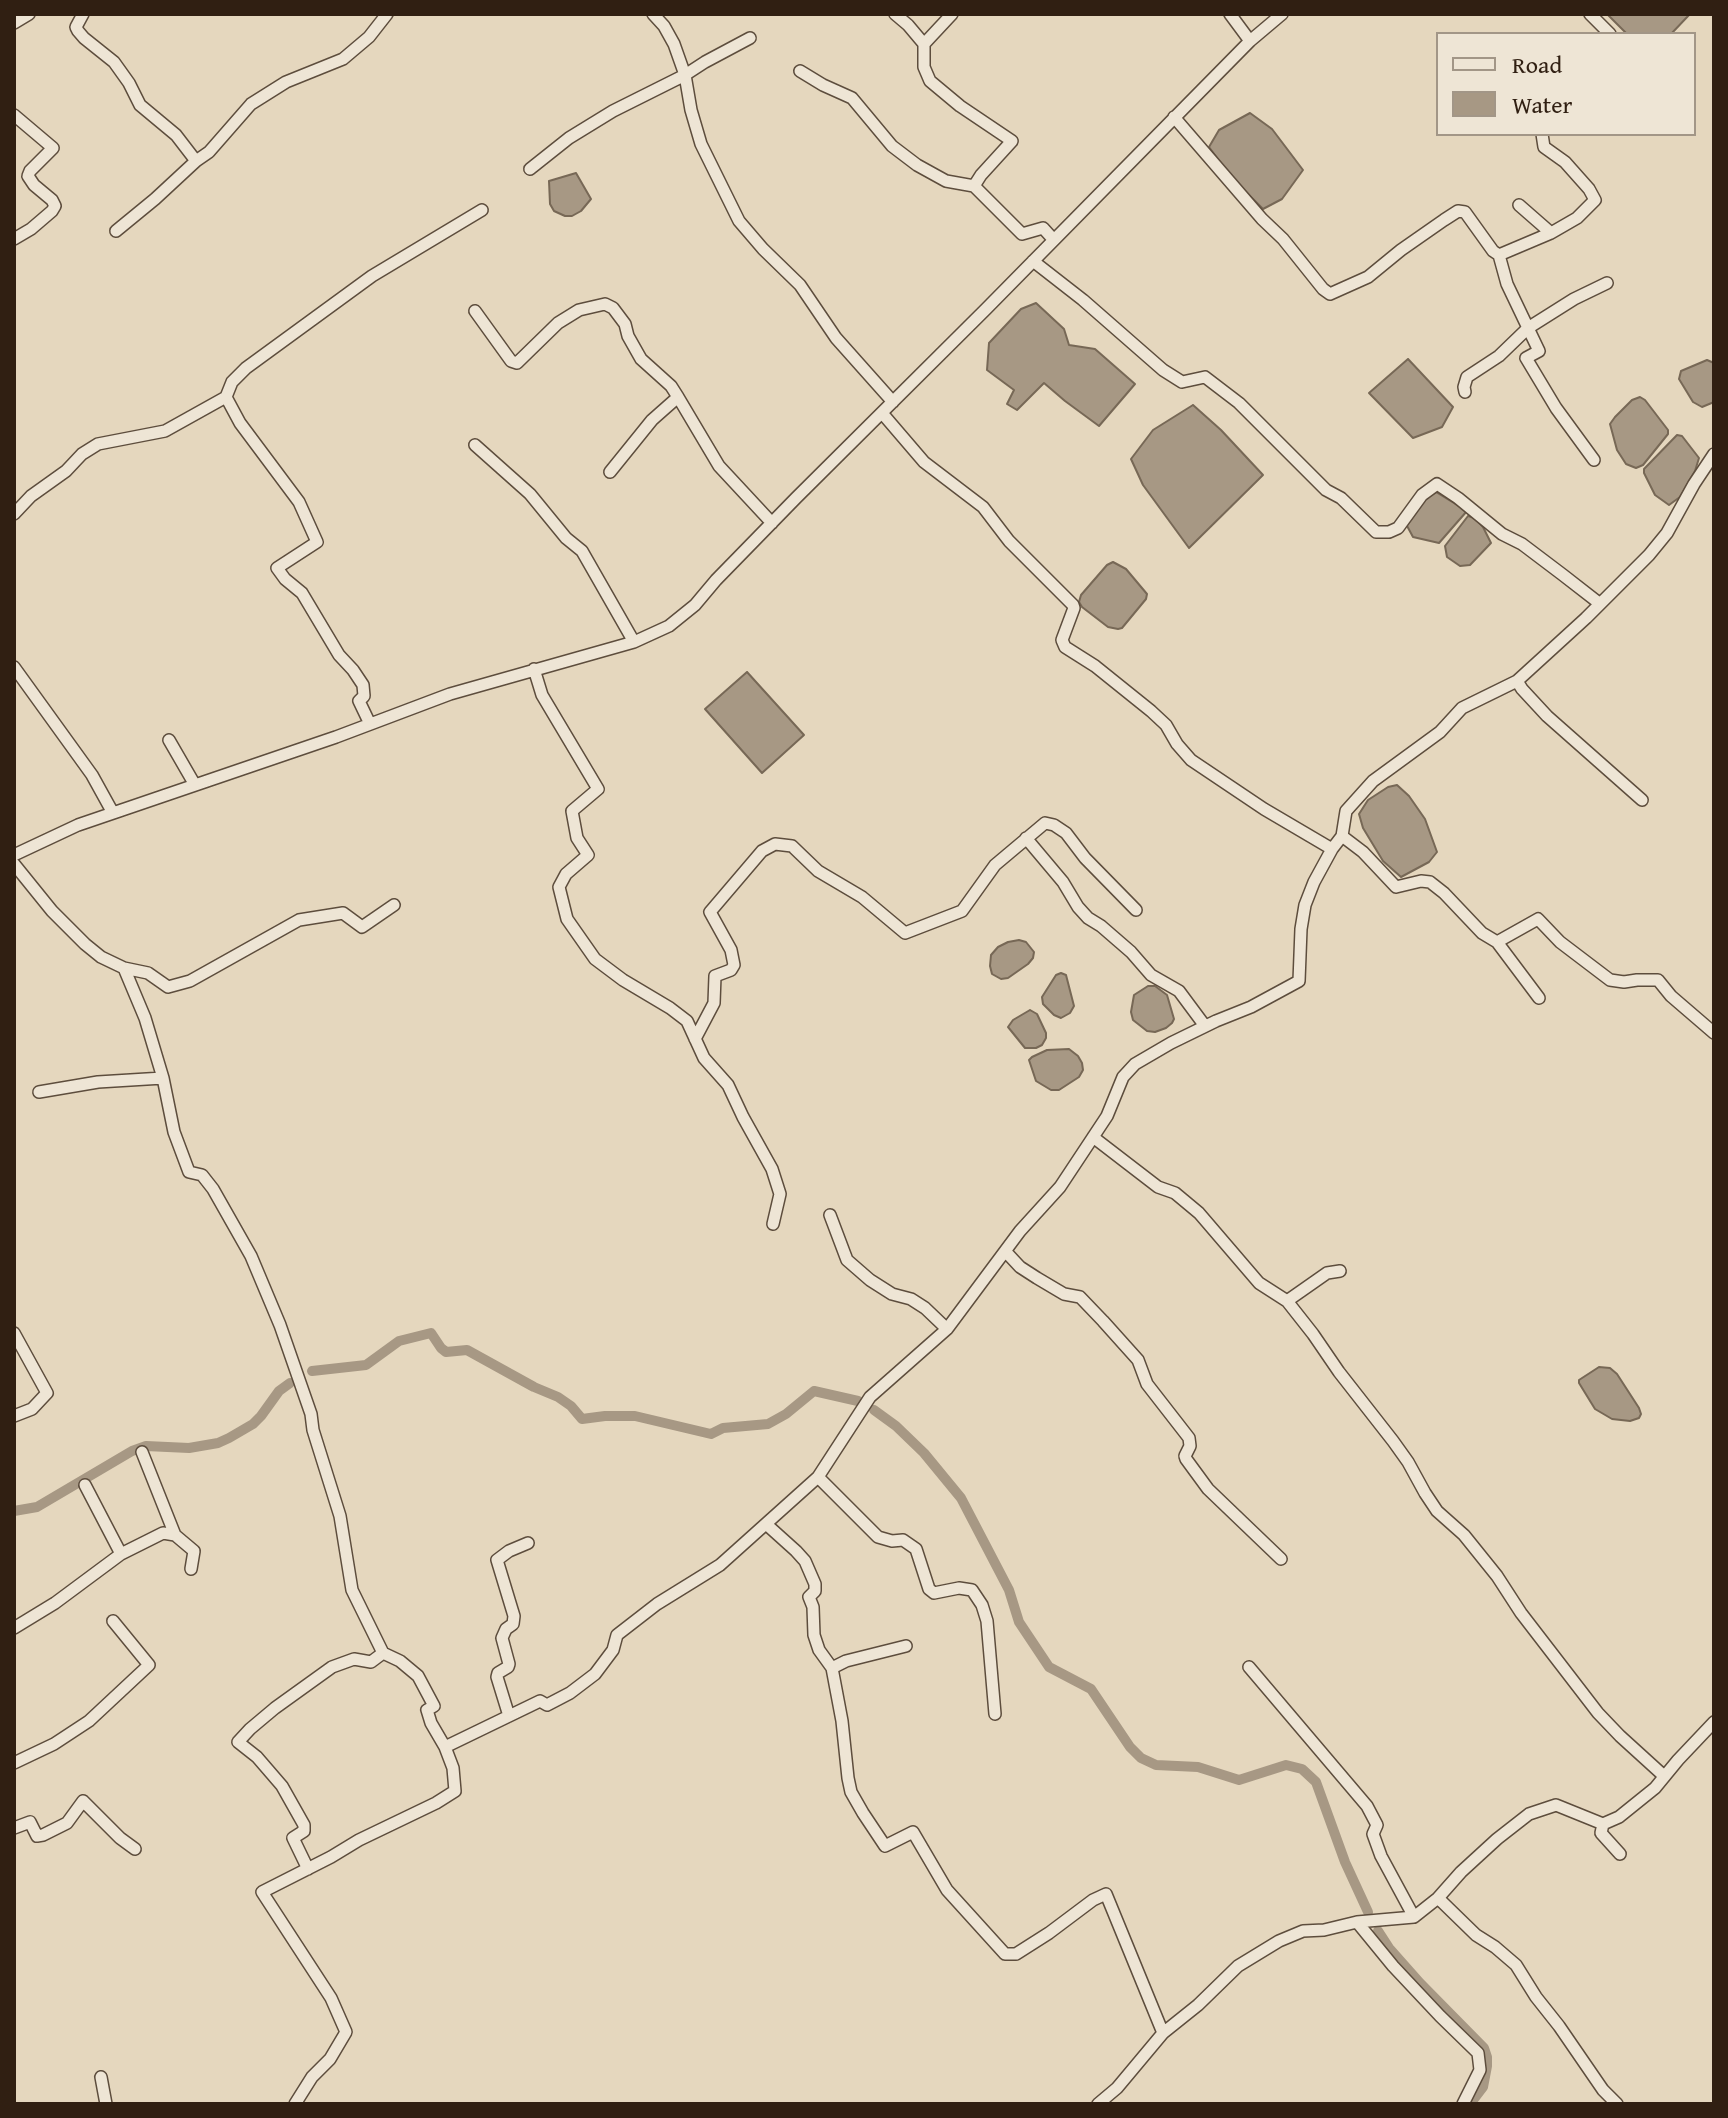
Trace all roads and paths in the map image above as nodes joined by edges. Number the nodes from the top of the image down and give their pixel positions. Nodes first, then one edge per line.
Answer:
1 (29, 14) edge
2 (83, 14) edge
3 (387, 14) edge
4 (653, 14) edge
5 (895, 14) edge
6 (952, 14) edge
7 (1230, 14) edge
8 (1282, 14) edge
9 (1590, 14) edge
10 (14, 23) edge
11 (1608, 32) edge
12 (750, 38) dead end
13 (1250, 41) junction
14 (924, 44) junction
15 (800, 71) dead end
16 (685, 75) junction
17 (14, 115) edge
18 (1174, 117) junction
19 (1542, 136) edge
20 (196, 161) junction
21 (530, 169) dead end
22 (974, 186) junction
23 (1519, 205) dead end
24 (482, 210) dead end
25 (116, 231) dead end
26 (1551, 233) junction
27 (14, 239) edge
28 (1053, 239) junction
29 (1499, 255) junction
30 (1033, 261) junction
31 (1607, 283) dead end
32 (475, 311) dead end
33 (1528, 328) junction
34 (1465, 392) dead end
35 (226, 397) junction
36 (678, 397) junction
37 (893, 402) junction
38 (882, 413) junction
39 (475, 445) dead end
40 (1714, 454) edge
41 (1594, 460) dead end
42 (610, 472) dead end
43 (14, 514) edge
44 (772, 523) junction
45 (1599, 603) junction
46 (634, 642) junction
47 (14, 667) edge
48 (534, 669) junction
49 (1517, 681) junction
50 (370, 724) junction
51 (169, 740) dead end
52 (195, 785) junction
53 (1642, 800) dead end
54 (113, 813) junction
55 (1342, 836) junction
56 (1026, 838) junction
57 (1332, 849) junction
58 (14, 855) edge
59 (14, 864) edge
60 (394, 905) dead end
61 (1136, 910) dead end
62 (1497, 942) junction
63 (124, 968) junction
64 (1539, 998) dead end
65 (1205, 1026) junction
66 (1714, 1033) edge
67 (695, 1039) junction
68 (163, 1078) junction
69 (39, 1092) dead end
70 (1093, 1137) junction
71 (830, 1215) dead end
72 (773, 1224) dead end
73 (1006, 1252) junction
74 (1340, 1271) dead end
75 (1287, 1301) junction
76 (947, 1329) junction
77 (14, 1333) edge
78 (14, 1416) edge
79 (142, 1452) dead end
80 (818, 1477) junction
81 (85, 1485) dead end
82 (766, 1524) junction
83 (175, 1535) junction
84 (528, 1543) dead end
85 (121, 1554) junction
86 (1281, 1559) dead end
87 (191, 1569) dead end
88 (113, 1621) dead end
89 (14, 1628) edge
90 (906, 1646) dead end
91 (383, 1653) junction
92 (1249, 1667) dead end
93 (832, 1668) junction
94 (995, 1714) dead end
95 (509, 1716) junction
96 (1714, 1722) edge
97 (445, 1747) junction
98 (14, 1763) edge
99 (1664, 1776) junction
100 (1603, 1824) junction
101 (14, 1828) edge
102 (135, 1849) dead end
103 (1620, 1854) dead end
104 (308, 1869) junction
105 (1438, 1898) junction
106 (1414, 1917) junction
107 (1357, 1922) junction
108 (1163, 2033) junction
109 (101, 2077) dead end
110 (106, 2104) edge
111 (295, 2104) edge
112 (1098, 2104) edge
113 (1463, 2104) edge
114 (1617, 2104) edge

1 - 10 street
2 - 20 street
3 - 20 street
4 - 16 street
5 - 14 street
6 - 14 street
7 - 13 street
8 - 13 street
9 - 11 street
12 - 16 street
13 - 18 street
14 - 22 street
15 - 22 street
16 - 21 street
16 - 37 street
17 - 27 street
18 - 28 street
18 - 29 street
19 - 26 street
20 - 25 street
22 - 28 street
23 - 26 street
24 - 35 street
26 - 29 street
28 - 30 street
29 - 33 street
30 - 37 street
30 - 45 street
31 - 33 street
32 - 36 street
33 - 34 street
33 - 41 street
35 - 43 street
35 - 50 street
36 - 42 street
36 - 44 street
37 - 38 street
38 - 44 street
38 - 57 street
39 - 46 street
40 - 45 street
44 - 46 street
45 - 49 street
46 - 48 street
47 - 54 street
48 - 50 street
48 - 67 street
49 - 53 street
49 - 55 street
50 - 52 street
51 - 52 street
52 - 54 street
54 - 58 street
55 - 57 street
55 - 62 street
56 - 61 street
56 - 65 street
56 - 67 street
57 - 65 street
59 - 63 street
60 - 63 street
62 - 64 street
62 - 66 street
63 - 68 street
65 - 70 street
67 - 72 street
68 - 69 street
68 - 91 street
70 - 73 street
70 - 75 street
71 - 76 street
73 - 76 street
73 - 86 street
74 - 75 street
75 - 99 street
76 - 80 street
77 - 78 street
79 - 83 street
80 - 82 street
80 - 94 street
81 - 85 street
82 - 93 street
82 - 95 street
83 - 85 street
83 - 87 street
84 - 95 street
85 - 89 street
88 - 98 street
90 - 93 street
91 - 97 street
91 - 104 street
92 - 106 street
93 - 108 street
95 - 97 street
96 - 99 street
97 - 104 street
99 - 100 street
100 - 103 street
100 - 105 street
101 - 102 street
104 - 111 street
105 - 106 street
105 - 114 street
106 - 107 street
107 - 108 street
107 - 113 street
108 - 112 street
109 - 110 street

